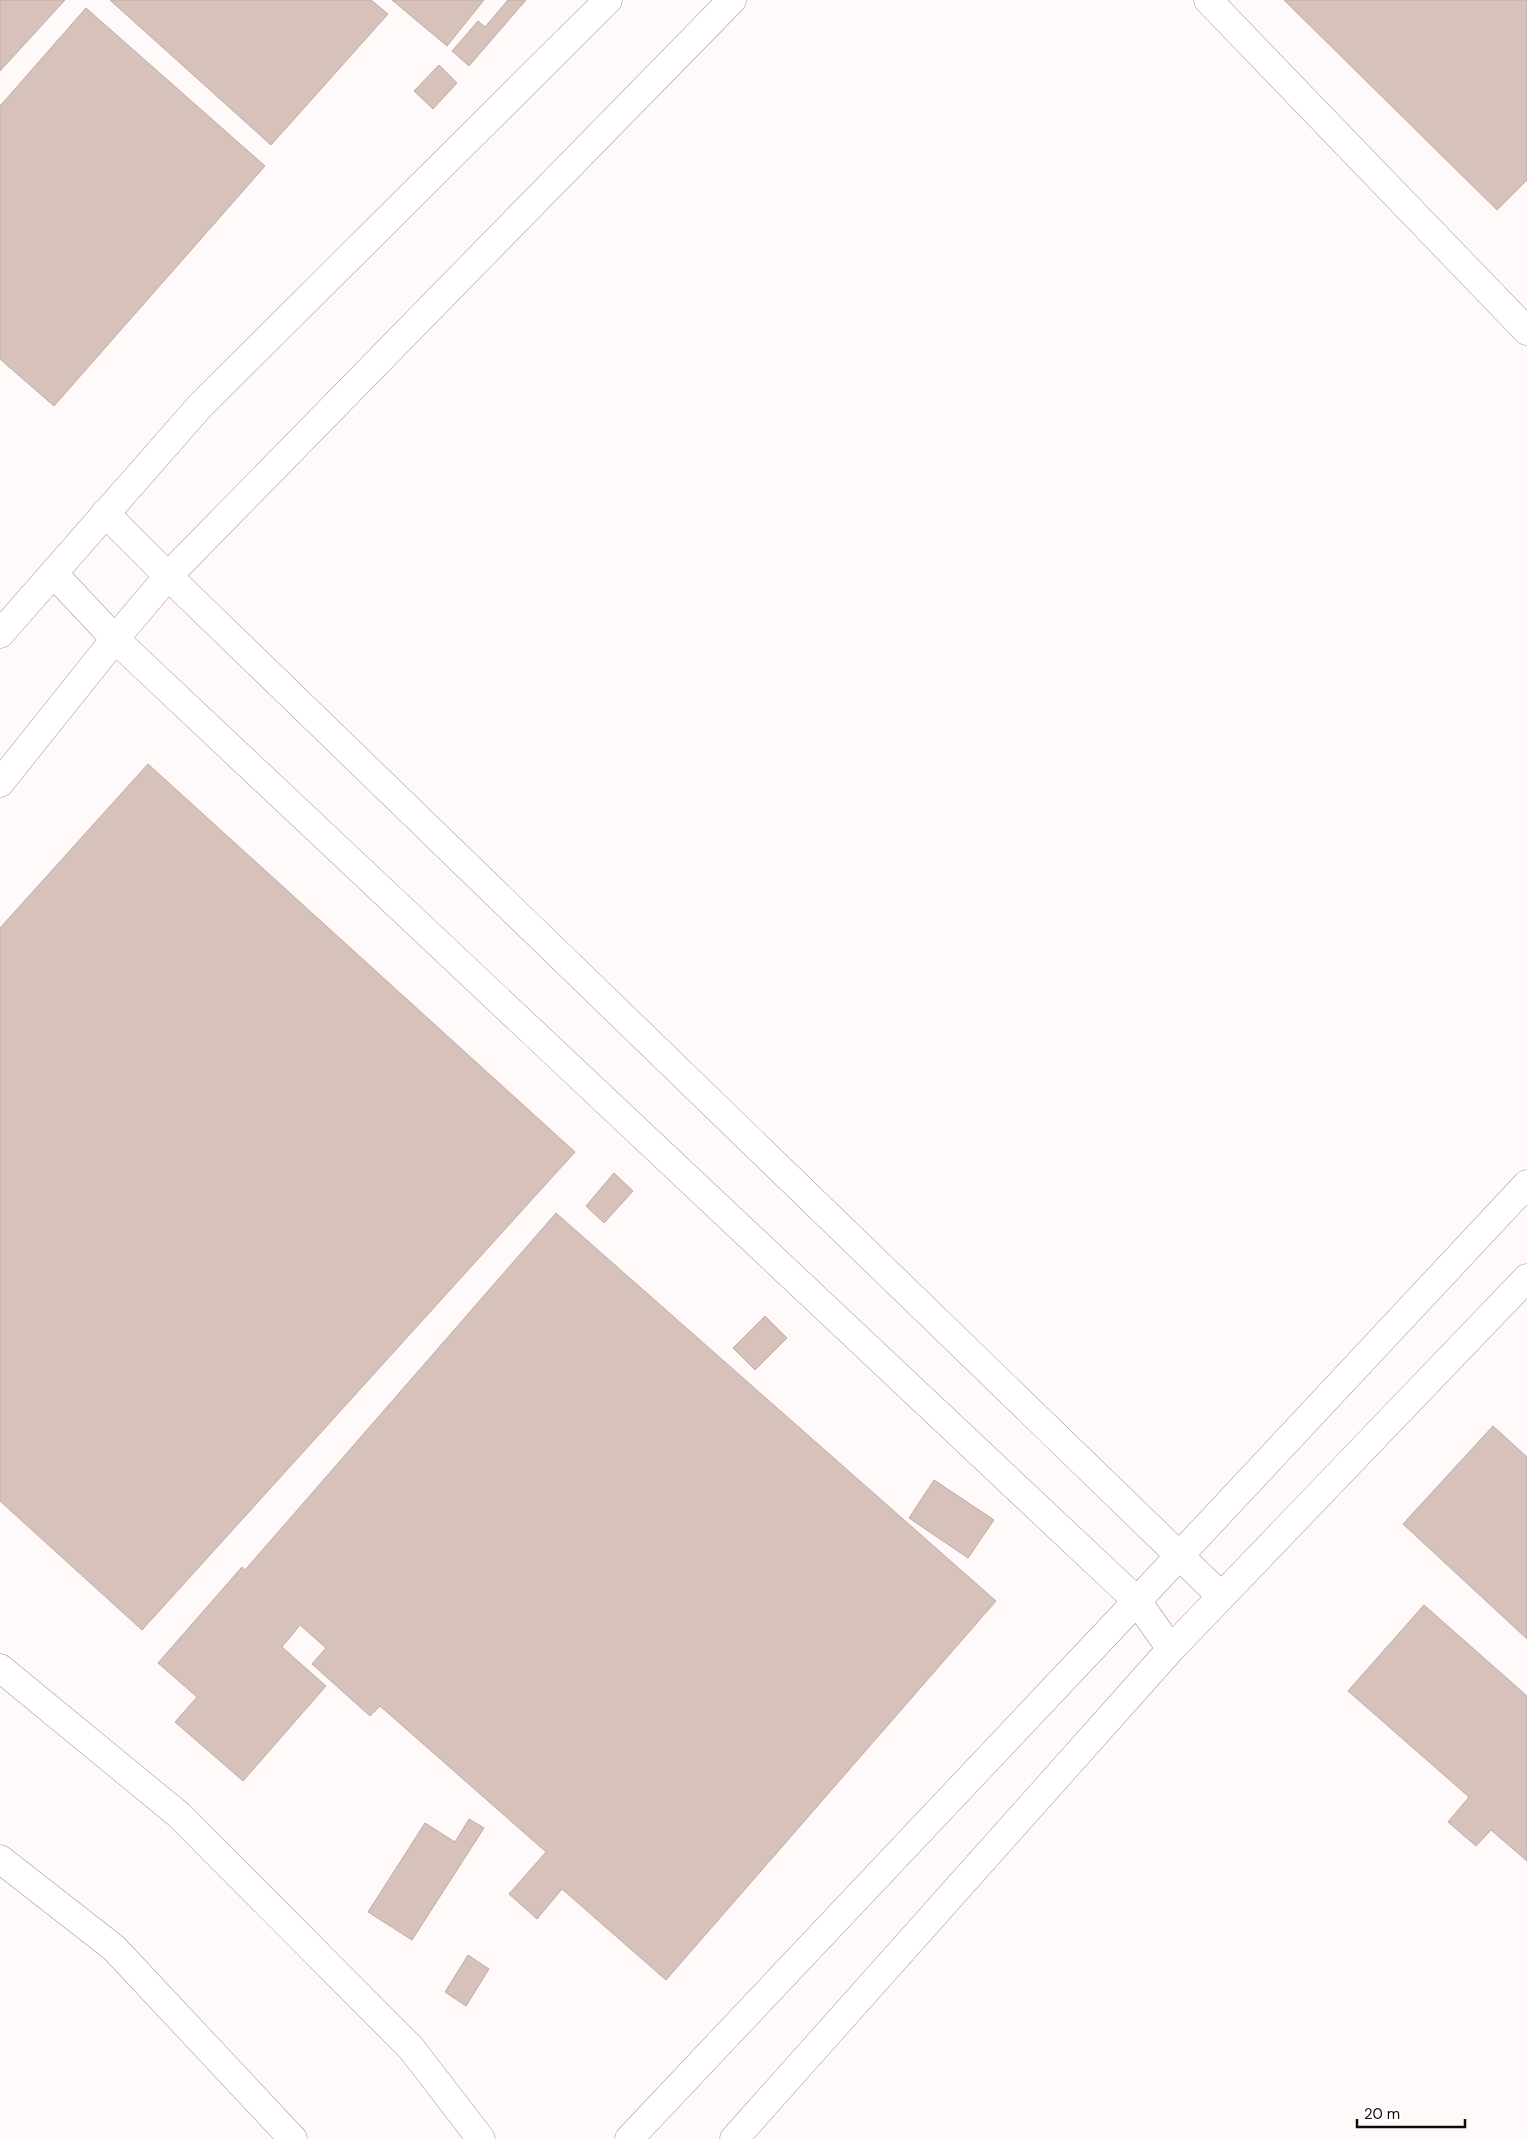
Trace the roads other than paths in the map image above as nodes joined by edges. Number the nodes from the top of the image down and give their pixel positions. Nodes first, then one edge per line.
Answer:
1 (608, 0) edge
2 (732, 0) edge
3 (1208, 0) edge
4 (1527, 331) edge
5 (106, 513) junction
6 (54, 574) junction
7 (168, 576) junction
8 (0, 634) edge
9 (116, 639) junction
10 (0, 783) edge
11 (1527, 1184) edge
12 (1527, 1278) edge
13 (1180, 1555) junction
14 (1222, 1596) junction
15 (1137, 1601) junction
16 (1171, 1648) junction
17 (0, 1668) edge
18 (0, 1859) edge
19 (293, 2139) edge
20 (481, 2139) edge
21 (629, 2139) edge
22 (734, 2139) edge

1 - 5 street
2 - 7 street
3 - 4 street
5 - 6 street
5 - 7 street
6 - 8 street
6 - 9 street
7 - 9 street
7 - 13 street
9 - 10 street
9 - 15 street
11 - 13 street
12 - 14 street
13 - 14 street
13 - 15 street
14 - 16 street
15 - 16 street
15 - 21 street
16 - 22 street
17 - 20 street
18 - 19 street

